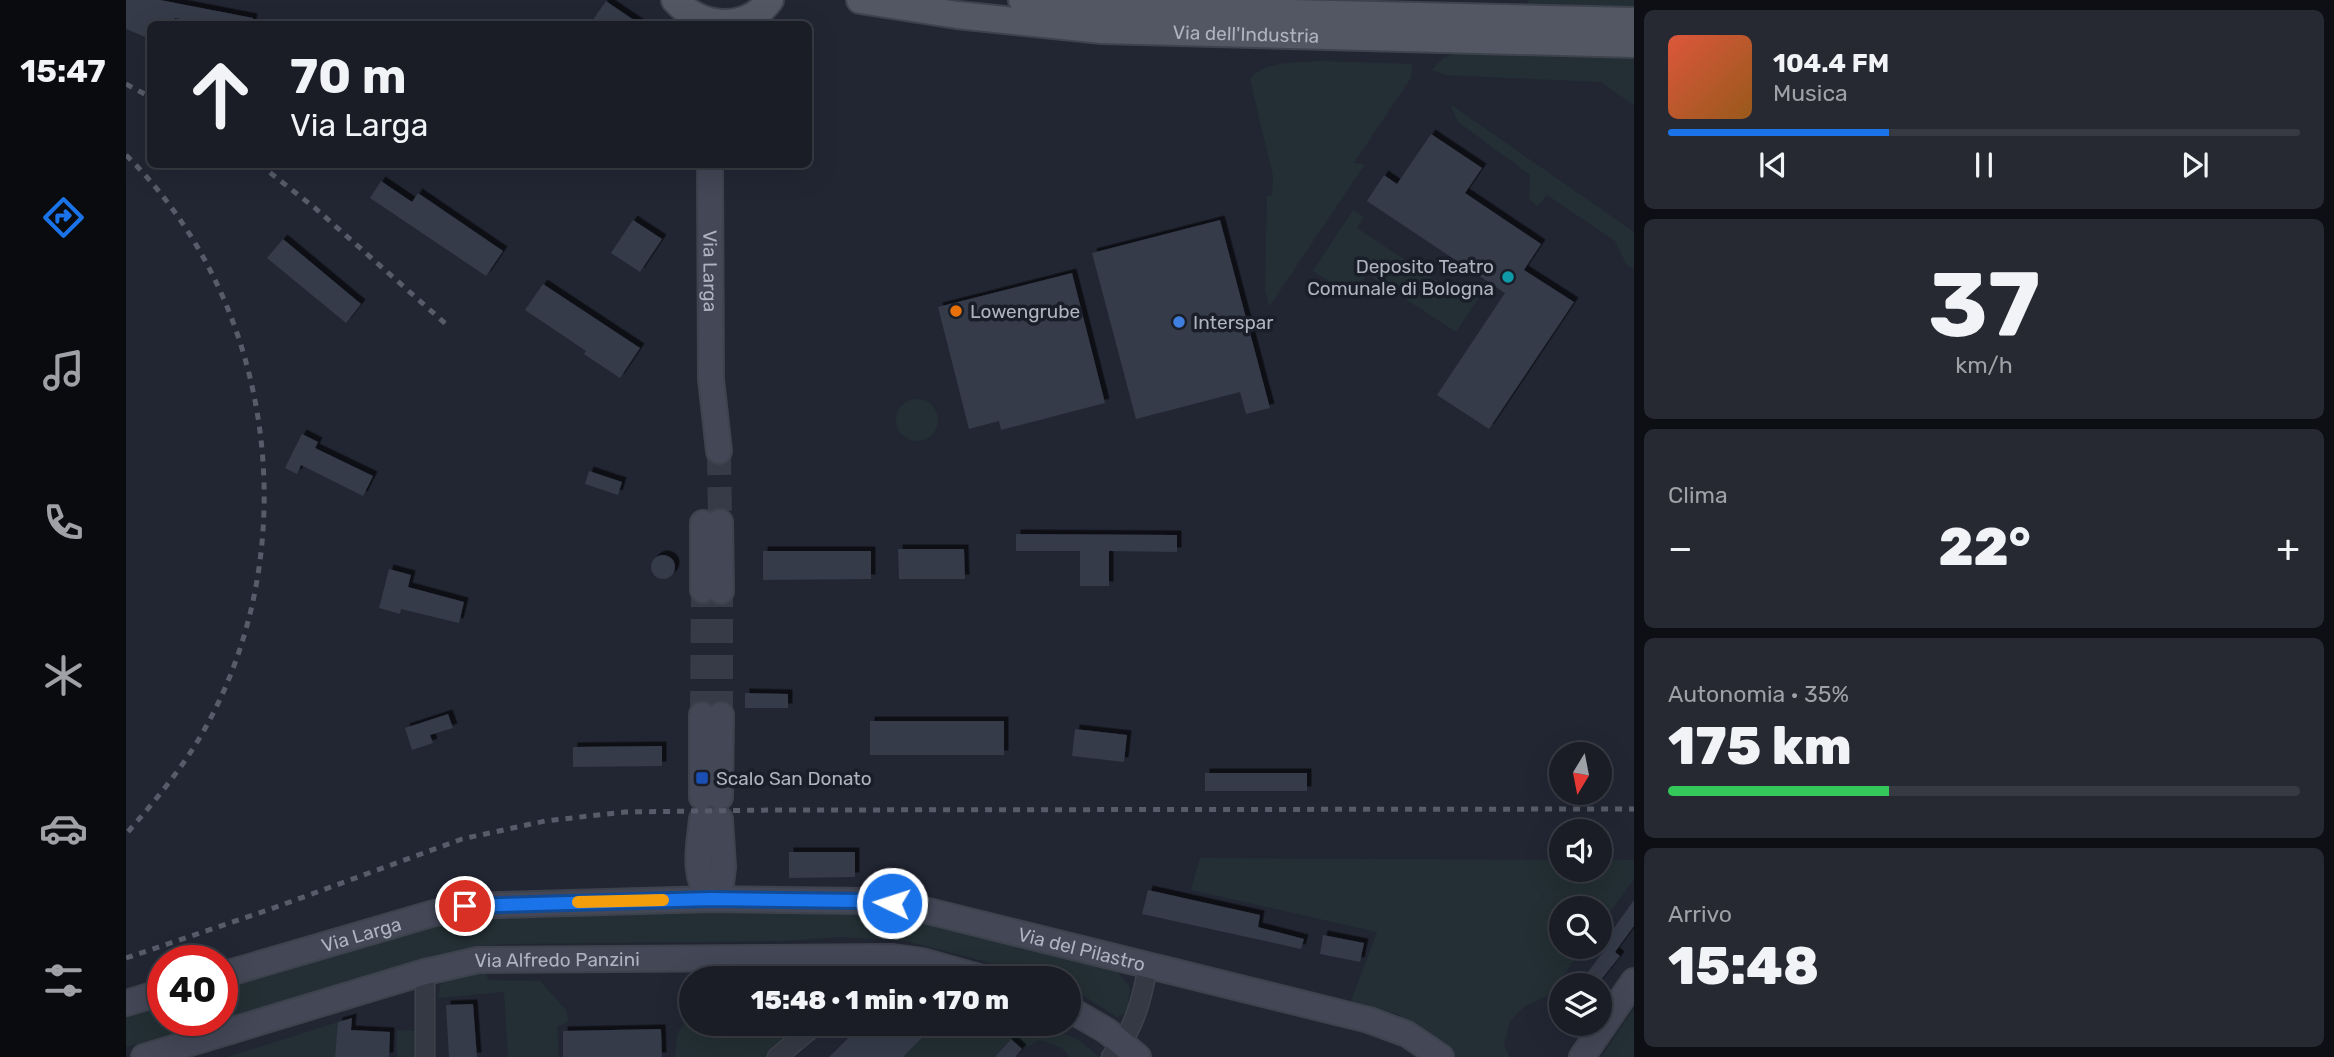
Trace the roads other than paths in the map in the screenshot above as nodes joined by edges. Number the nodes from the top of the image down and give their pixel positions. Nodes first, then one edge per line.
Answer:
1 (771, 0) edge
2 (860, 0) edge
3 (1022, 0) edge
4 (686, 13) edge
5 (710, 21) edge
6 (743, 21) edge
7 (1634, 21) edge
8 (1634, 44) edge
9 (710, 168) edge
10 (711, 451) tunnel mouth
11 (711, 523) tunnel mouth
12 (712, 591) tunnel mouth
13 (711, 715) tunnel mouth
14 (711, 899) junction
15 (816, 966) edge
16 (859, 966) edge
17 (940, 966) edge
18 (1152, 966) junction
19 (238, 970) edge
20 (425, 972) junction
21 (1634, 981) edge
22 (147, 997) edge
23 (126, 1003) edge
24 (1081, 1015) edge
25 (802, 1036) edge
26 (1124, 1052) edge
27 (144, 1057) edge
28 (425, 1057) edge
29 (777, 1057) edge
30 (1441, 1057) edge
31 (1583, 1057) edge

1 - 6 main road
2 - 8 main road, Via dell'Industria
3 - 7 main road, Via dell'Industria
4 - 5 main road
9 - 10 street, Via Larga
11 - 12 street
13 - 14 street
14 - 18 street, Via del Pilastro
14 - 19 street, Via Larga
15 - 20 street, Via Alfredo Panzini
16 - 17 street, Via Alfredo Panzini
18 - 26 street
18 - 30 street, Via del Pilastro
20 - 27 street, Via Alfredo Panzini
20 - 28 street
21 - 31 street
22 - 23 street
24 - 26 street
25 - 29 street

